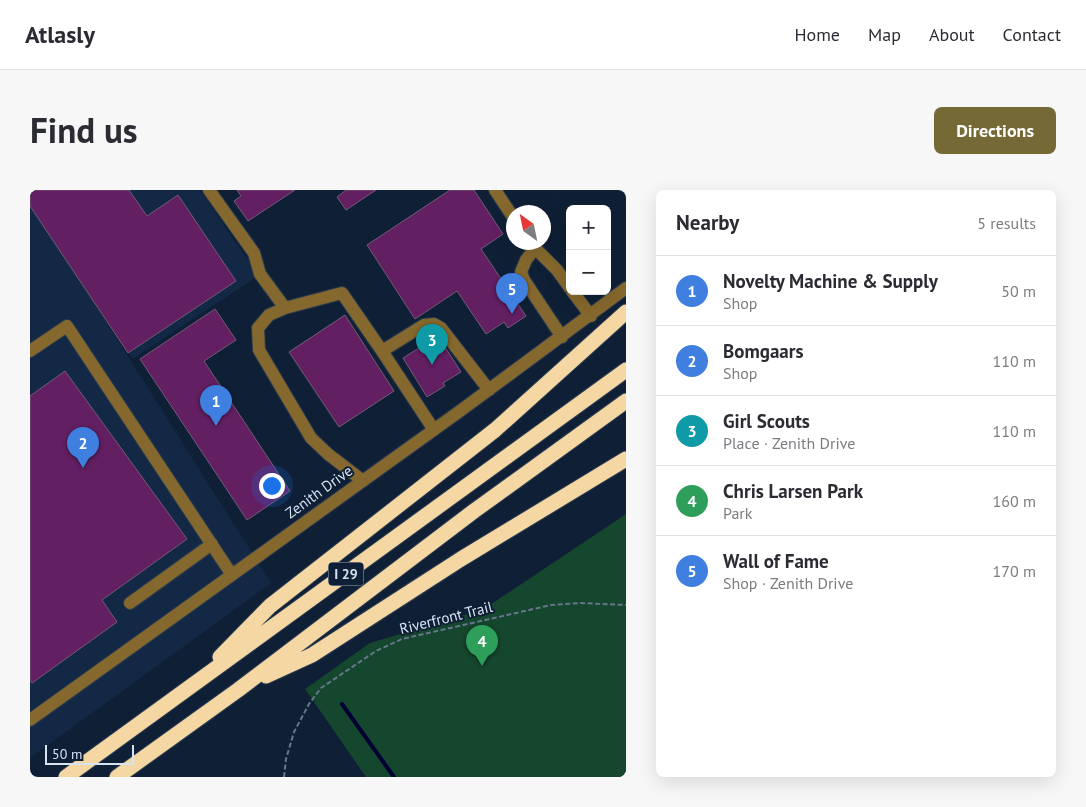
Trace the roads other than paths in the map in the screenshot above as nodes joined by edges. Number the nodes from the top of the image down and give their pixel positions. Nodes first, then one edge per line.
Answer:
1 (209, 190) edge
2 (495, 190) edge
3 (506, 206) edge
4 (531, 250) edge
5 (537, 250) edge
6 (566, 282) edge
7 (626, 288) edge
8 (575, 295) edge
9 (285, 308) junction
10 (626, 312) edge
11 (591, 316) junction
12 (562, 337) junction
13 (30, 351) edge
14 (382, 351) junction
15 (626, 370) edge
16 (489, 390) junction
17 (626, 401) edge
18 (434, 430) junction
19 (626, 459) edge
20 (363, 481) junction
21 (212, 544) junction
22 (232, 575) junction
23 (130, 603) dead end
24 (190, 688) junction
25 (238, 690) junction
26 (30, 720) edge
27 (66, 777) edge
28 (116, 777) edge

1 - 9 street
2 - 3 street
4 - 12 street
5 - 6 street
7 - 11 street, Zenith Drive
8 - 11 street
9 - 14 street
9 - 20 street
10 - 24 highway
11 - 12 street, Zenith Drive
12 - 16 street, Zenith Drive
13 - 21 street
14 - 16 street
14 - 18 street
15 - 24 highway, I 29
16 - 18 street, Zenith Drive
17 - 25 highway, I 29
18 - 20 street, Zenith Drive
19 - 25 highway
20 - 22 street, Zenith Drive
21 - 22 street
21 - 23 street
22 - 26 street, Zenith Drive
24 - 27 highway, I 29
25 - 28 highway, I 29

